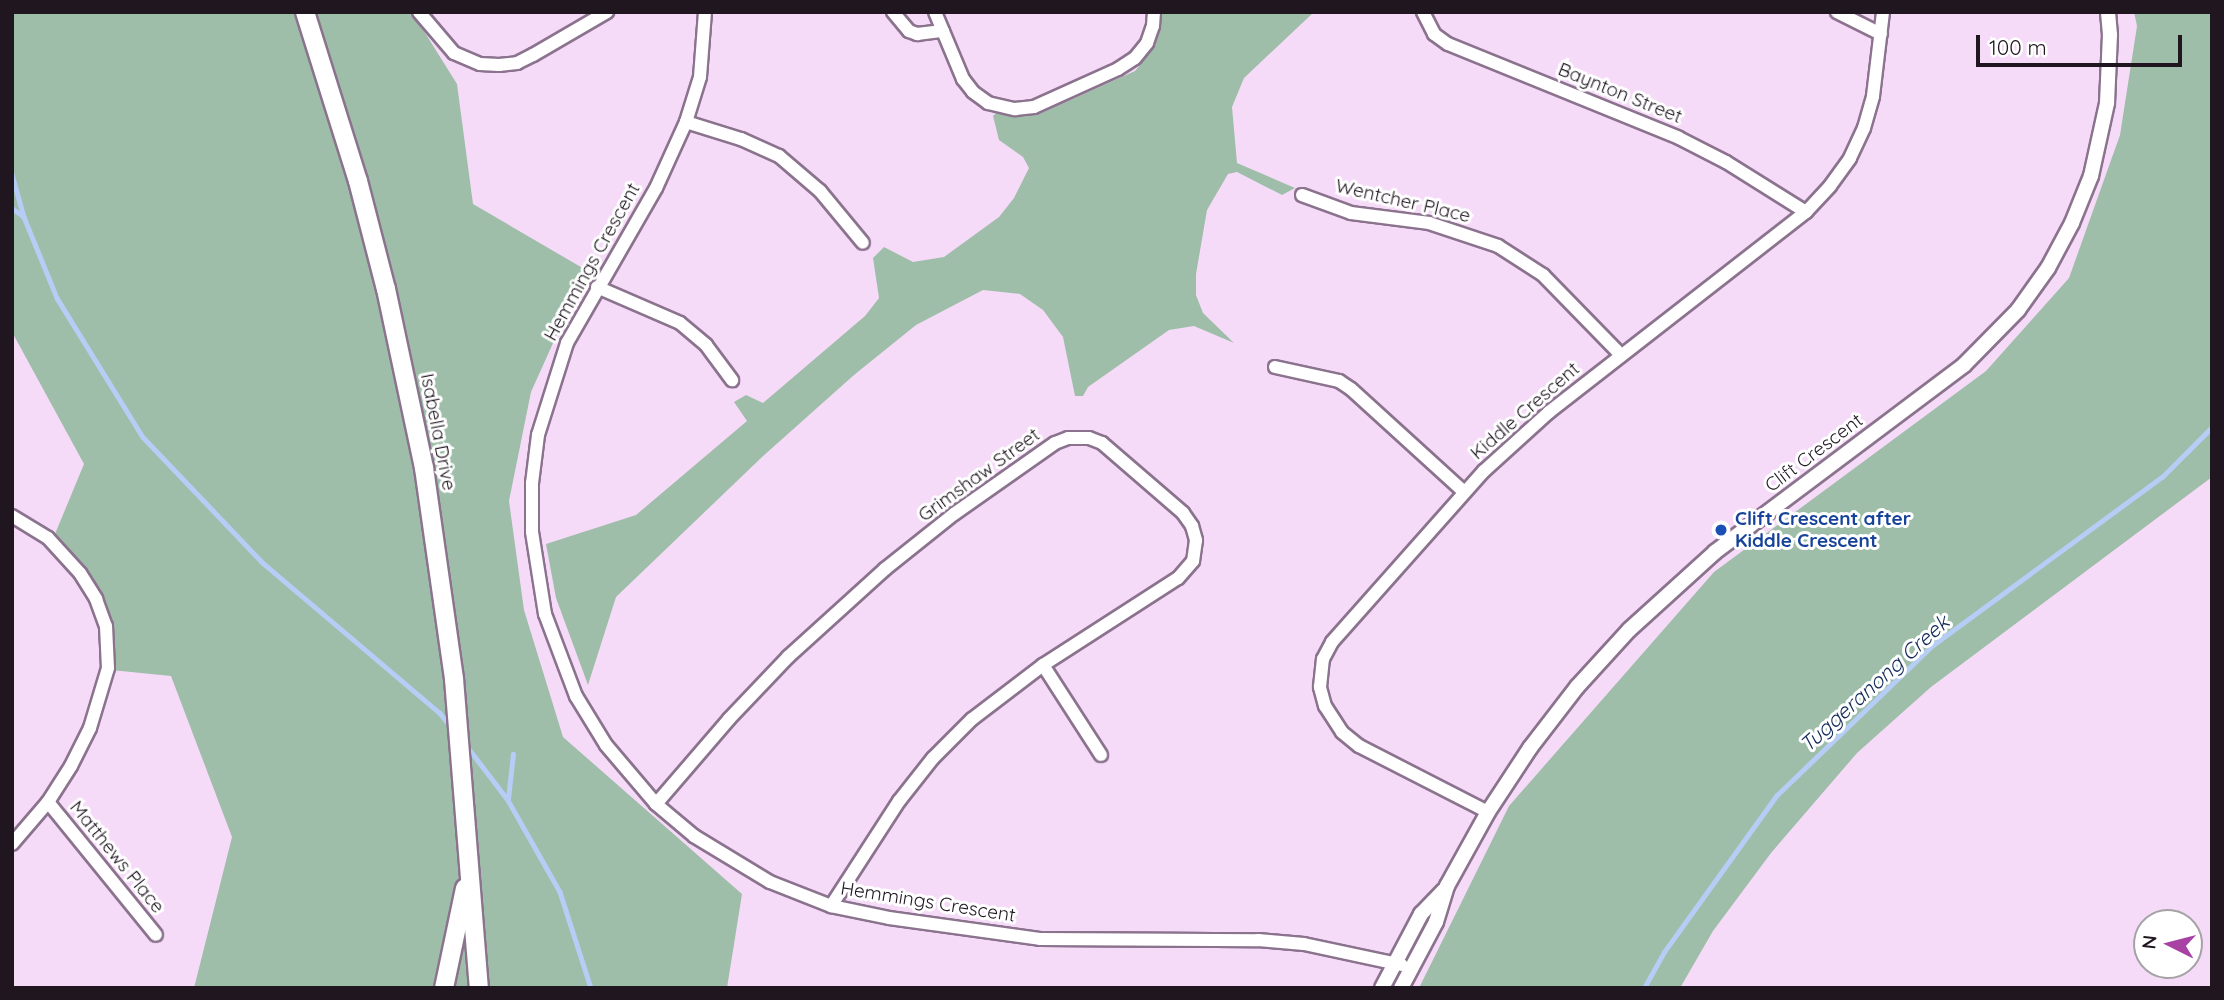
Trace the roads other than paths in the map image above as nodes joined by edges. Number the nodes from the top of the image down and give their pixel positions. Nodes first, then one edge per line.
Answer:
1 (305, 12) edge
2 (419, 12) edge
3 (607, 12) edge
4 (705, 12) edge
5 (893, 12) edge
6 (935, 12) edge
7 (1154, 12) edge
8 (1423, 12) edge
9 (1837, 12) edge
10 (1883, 12) edge
11 (2108, 12) edge
12 (943, 31) junction
13 (1881, 34) junction
14 (686, 122) junction
15 (1302, 195) dead end
16 (1806, 212) junction
17 (863, 243) dead end
18 (597, 288) junction
19 (1621, 355) junction
20 (1275, 367) dead end
21 (732, 380) dead end
22 (1464, 492) junction
23 (12, 516) edge
24 (1043, 665) junction
25 (1101, 755) dead end
26 (48, 802) junction
27 (656, 804) junction
28 (1488, 812) junction
29 (12, 844) edge
30 (468, 872) junction
31 (1447, 886) junction
32 (831, 906) junction
33 (156, 935) dead end
34 (1395, 963) junction
35 (1412, 967) junction
36 (444, 988) edge
37 (479, 988) edge
38 (1382, 988) edge
39 (1401, 988) edge

1 - 30 main road, Isabella Drive
2 - 3 street
4 - 14 street, Hemmings Crescent
5 - 12 street
6 - 12 street
7 - 12 street
8 - 16 street, Baynton Street
9 - 13 street
10 - 13 street, Kiddle Crescent
11 - 28 street, Clift Crescent
13 - 16 street, Kiddle Crescent
14 - 17 street
14 - 18 street, Hemmings Crescent
15 - 19 street, Wentcher Place
16 - 19 street, Kiddle Crescent
18 - 21 street
18 - 27 street, Hemmings Crescent
19 - 22 street, Kiddle Crescent
20 - 22 street
22 - 28 street, Kiddle Crescent
23 - 26 street
24 - 25 street
24 - 27 street, Grimshaw Street
24 - 32 street, Grimshaw Street
26 - 29 street
26 - 33 street, Matthews Place
27 - 32 street, Hemmings Crescent
28 - 31 street, Clift Crescent
30 - 36 main road, Isabella Drive
30 - 37 main road, Isabella Drive
31 - 34 street, Clift Crescent
31 - 35 street, Clift Crescent
32 - 34 street, Hemmings Crescent
34 - 35 street, Hemmings Crescent
34 - 38 street, Clift Crescent
35 - 39 street, Clift Crescent

